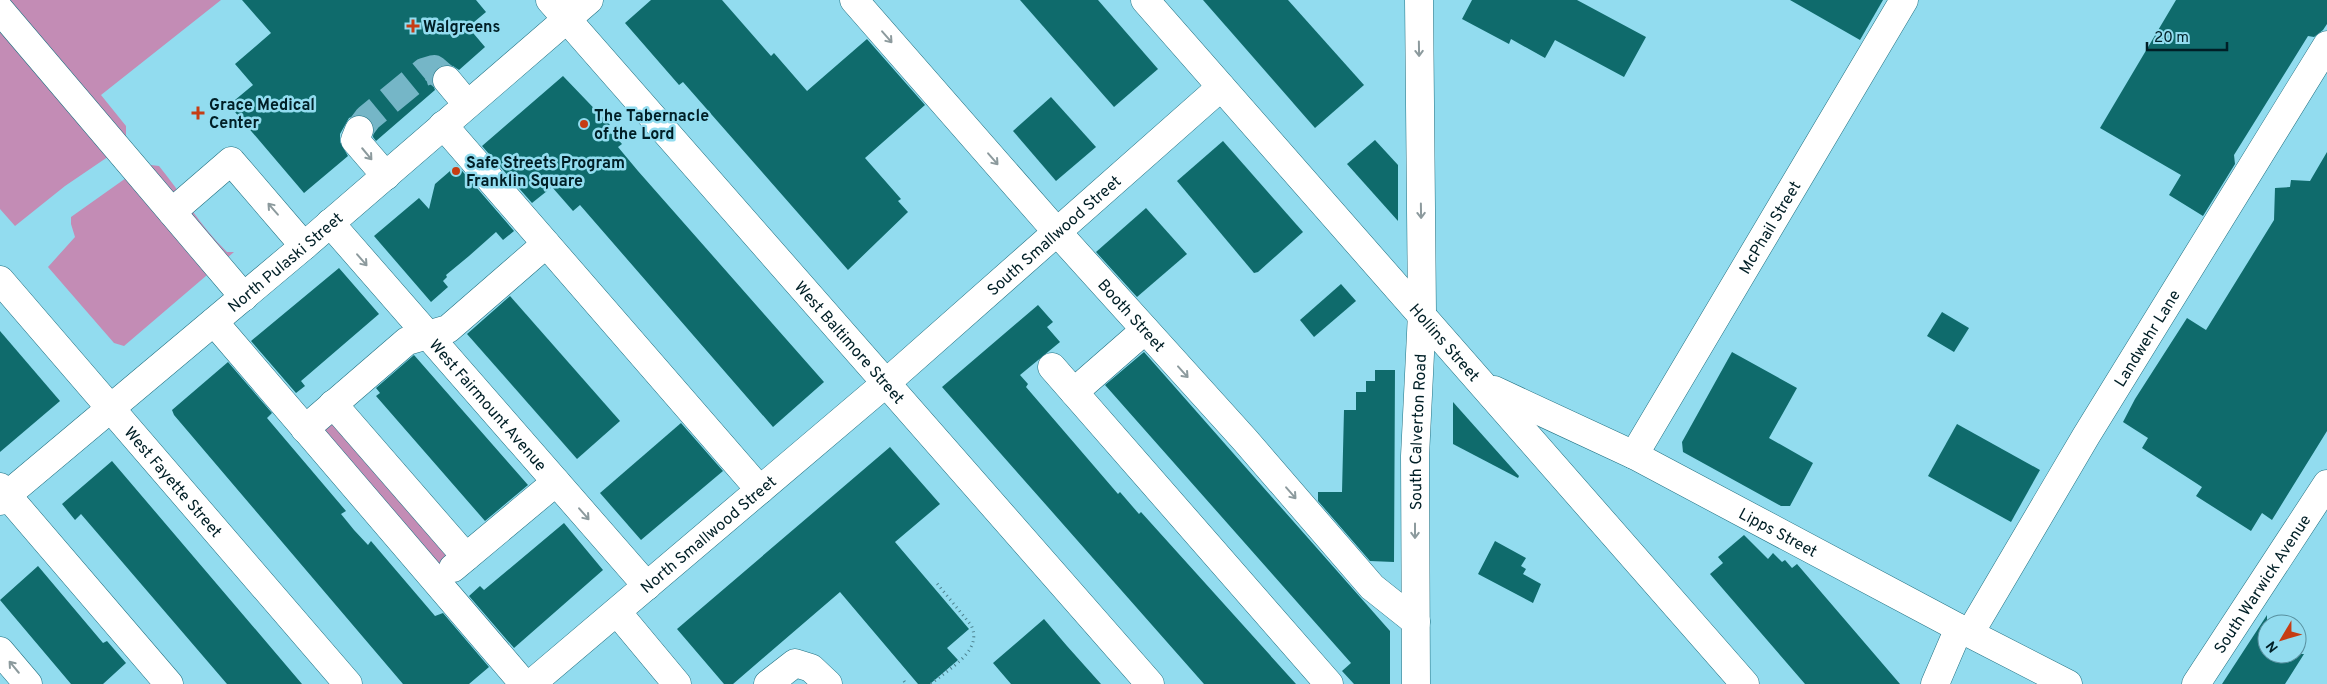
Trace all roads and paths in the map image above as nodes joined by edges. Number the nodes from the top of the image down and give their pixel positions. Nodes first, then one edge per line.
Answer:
1 (589, 0) edge
2 (854, 0) edge
3 (1145, 0) edge
4 (1419, 0) edge
5 (1904, 0) edge
6 (0, 10) edge
7 (559, 10) edge
8 (2327, 45) edge
9 (447, 80) tunnel mouth
10 (2318, 81) edge
11 (1222, 87) junction
12 (467, 104) junction
13 (443, 125) junction
14 (359, 130) dead end
15 (386, 176) junction
16 (172, 212) junction
17 (330, 224) junction
18 (1057, 232) junction
19 (546, 244) junction
20 (304, 246) junction
21 (0, 280) edge
22 (244, 297) junction
23 (1422, 313) junction
24 (214, 322) junction
25 (1145, 330) junction
26 (427, 334) junction
27 (1052, 367) dead end
28 (886, 383) junction
29 (1486, 386) junction
30 (1074, 392) junction
31 (333, 404) junction
32 (110, 408) junction
33 (305, 429) junction
34 (1634, 455) junction
35 (556, 482) junction
36 (2327, 484) edge
37 (760, 490) junction
38 (2, 494) edge
39 (466, 557) junction
40 (436, 582) junction
41 (935, 582) dead end
42 (647, 586) junction
43 (617, 612) junction
44 (1416, 622) junction
45 (1964, 630) junction
46 (0, 651) edge
47 (28, 684) edge
48 (169, 684) edge
49 (348, 684) edge
50 (524, 684) edge
51 (531, 684) edge
52 (677, 684) edge
53 (768, 684) edge
54 (828, 684) edge
55 (931, 684) edge
56 (1150, 684) edge
57 (1329, 684) edge
58 (1416, 684) edge
59 (1745, 684) edge
60 (1935, 684) edge
61 (2068, 684) edge
62 (2196, 684) edge

1 - 7 street, North Pulaski Street
2 -> 18 street, Booth Street
3 - 11 street, Hollins Street
4 -> 23 street, South Calverton Road
5 - 34 street, McPhail Street
6 - 16 street
7 - 12 street, North Pulaski Street
7 - 28 street, West Baltimore Street
8 - 10 street, Landwehr Lane
9 - 12 street
10 - 45 street, Landwehr Lane
11 - 18 street, South Smallwood Street
11 - 23 street, Hollins Street
12 - 13 street, North Pulaski Street
13 - 15 street, North Pulaski Street
13 - 19 street
14 -> 15 street
15 - 17 street, North Pulaski Street
20 -> 16 street
16 - 22 street
17 - 20 street, North Pulaski Street
17 -> 26 street, West Fairmount Avenue
18 - 25 street, Booth Street
18 - 28 street, South Smallwood Street
19 - 26 street
19 - 37 street
20 - 22 street, North Pulaski Street
21 - 32 street, West Fayette Street
22 - 24 street, North Pulaski Street
23 - 29 street, Hollins Street
23 -> 44 street, South Calverton Road
24 - 32 street, North Pulaski Street
24 - 33 street
25 - 30 street
25 -> 44 street, Booth Street
26 - 31 street
26 - 35 street, West Fairmount Avenue
27 - 30 street
28 - 37 street, North Smallwood Street
28 - 56 street, West Baltimore Street
29 - 34 street, Lipps Street
29 - 59 street, Hollins Street
30 - 57 street
31 - 33 street
31 - 39 street
32 - 38 street, North Pulaski Street
32 - 49 street, West Fayette Street
33 - 40 street
34 - 45 street, Lipps Street
35 - 39 street
35 -> 42 street, West Fairmount Avenue
36 - 62 street, South Warwick Avenue
37 - 42 street, North Smallwood Street
38 - 48 street
39 - 40 street
40 - 50 street
41 - 55 path
42 - 43 street, North Smallwood Street
43 - 51 street, North Smallwood Street
43 - 52 street
44 - 58 street, South Calverton Road
45 - 60 street, Landwehr Lane
45 - 61 street, Lipps Street
47 -> 46 street
53 - 54 street

